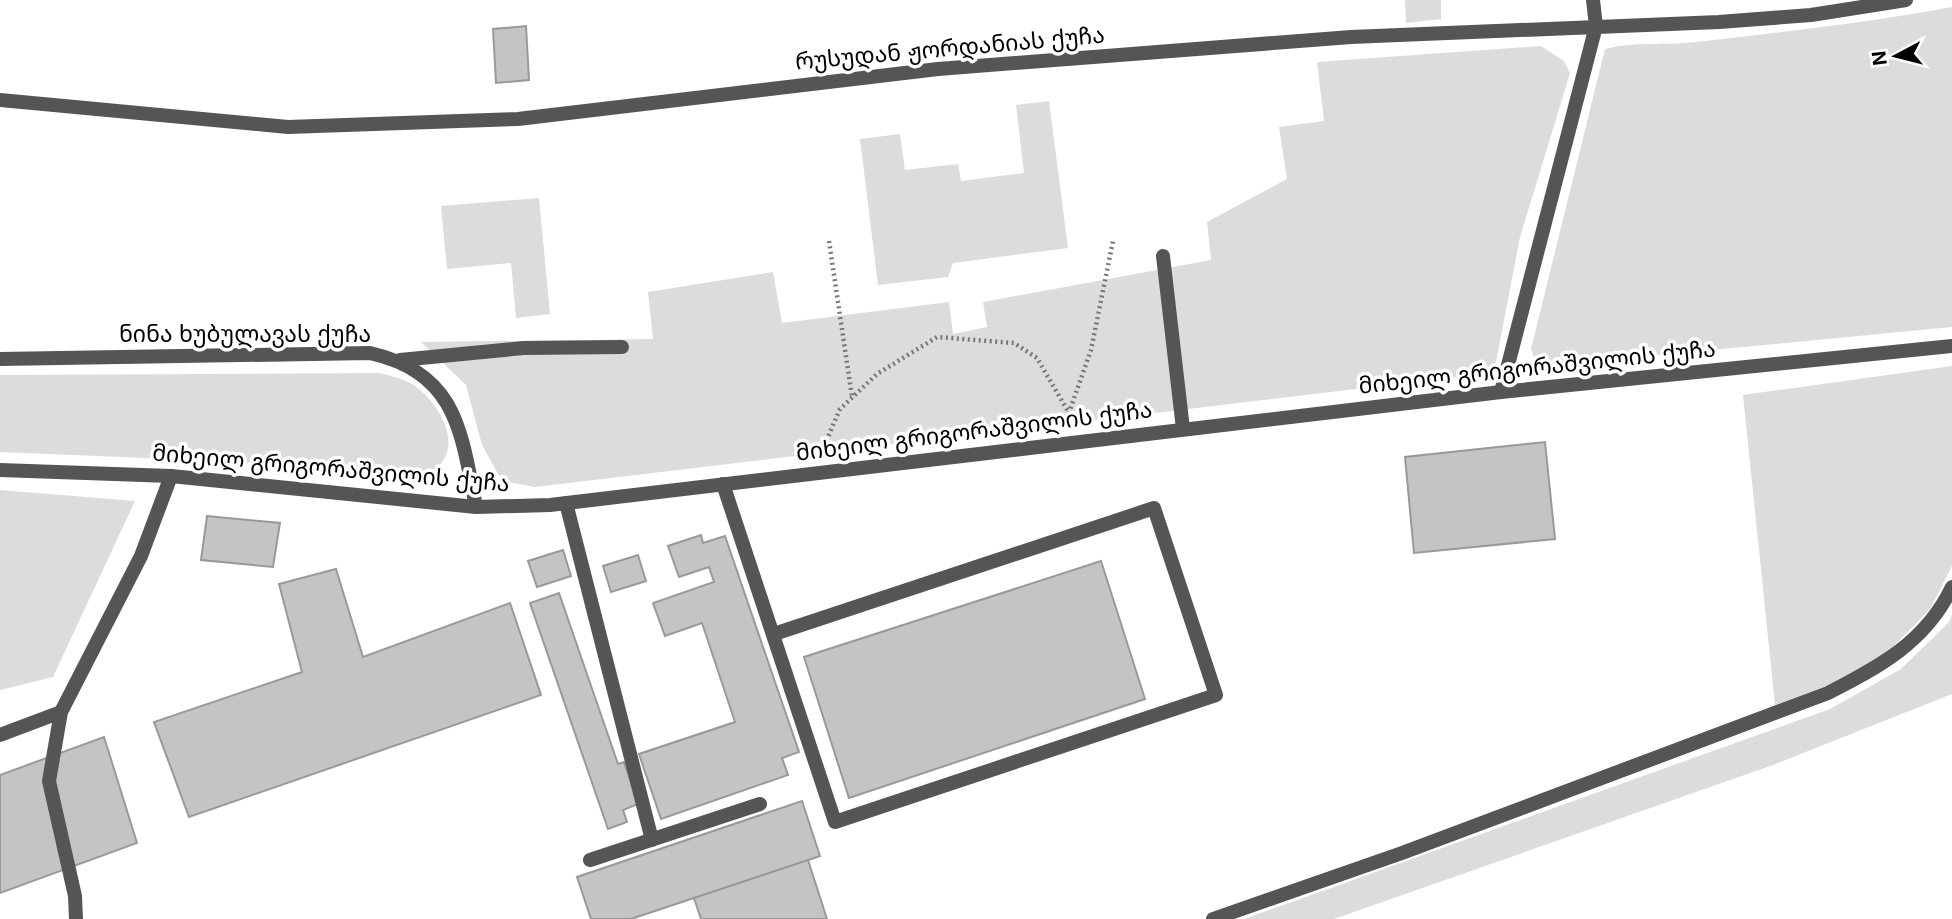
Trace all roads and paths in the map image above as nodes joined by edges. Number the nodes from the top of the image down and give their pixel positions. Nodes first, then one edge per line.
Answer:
1 (1593, 0) edge
2 (1906, 0) edge
3 (1596, 26) junction
4 (0, 100) edge
5 (829, 241) dead end
6 (1114, 241) dead end
7 (1163, 256) dead end
8 (1952, 346) edge
9 (622, 347) dead end
10 (0, 359) edge
11 (400, 360) junction
12 (1501, 392) junction
13 (852, 398) junction
14 (1069, 413) junction
15 (1183, 429) junction
16 (1058, 444) junction
17 (0, 470) edge
18 (813, 473) junction
19 (170, 476) junction
20 (723, 484) junction
21 (566, 503) junction
22 (476, 507) junction
23 (1952, 587) edge
24 (774, 634) junction
25 (61, 712) junction
26 (0, 735) edge
27 (760, 804) dead end
28 (652, 840) junction
29 (590, 860) dead end
30 (76, 919) edge
31 (1213, 919) edge

1 - 3 street
2 - 3 street, რუსუდან ჟორდანიას ქუჩა
3 - 4 street, რუსუდან ჟორდანიას ქუჩა
3 - 12 street
5 - 13 path
6 - 14 path
7 - 15 street
8 - 12 street, მიხეილ გრიგორაშვილის ქუჩა
9 - 11 street
10 - 11 street, ნინა ხუბულავას ქუჩა
11 - 22 street, ნინა ხუბულავას ქუჩა
12 - 15 street, მიხეილ გრიგორაშვილის ქუჩა
13 - 14 path
13 - 18 path
14 - 16 path
15 - 16 street, მიხეილ გრიგორაშვილის ქუჩა
16 - 18 street, მიხეილ გრიგორაშვილის ქუჩა
17 - 19 street, მიხეილ გრიგორაშვილის ქუჩა
18 - 20 street, მიხეილ გრიგორაშვილის ქუჩა
19 - 22 street, მიხეილ გრიგორაშვილის ქუჩა
19 - 25 street
20 - 21 street, მიხეილ გრიგორაშვილის ქუჩა
20 - 24 street
21 - 22 street, მიხეილ გრიგორაშვილის ქუჩა
21 - 28 street
23 - 31 street
24 - 24 street
25 - 26 street
25 - 30 street
27 - 28 street
28 - 29 street

